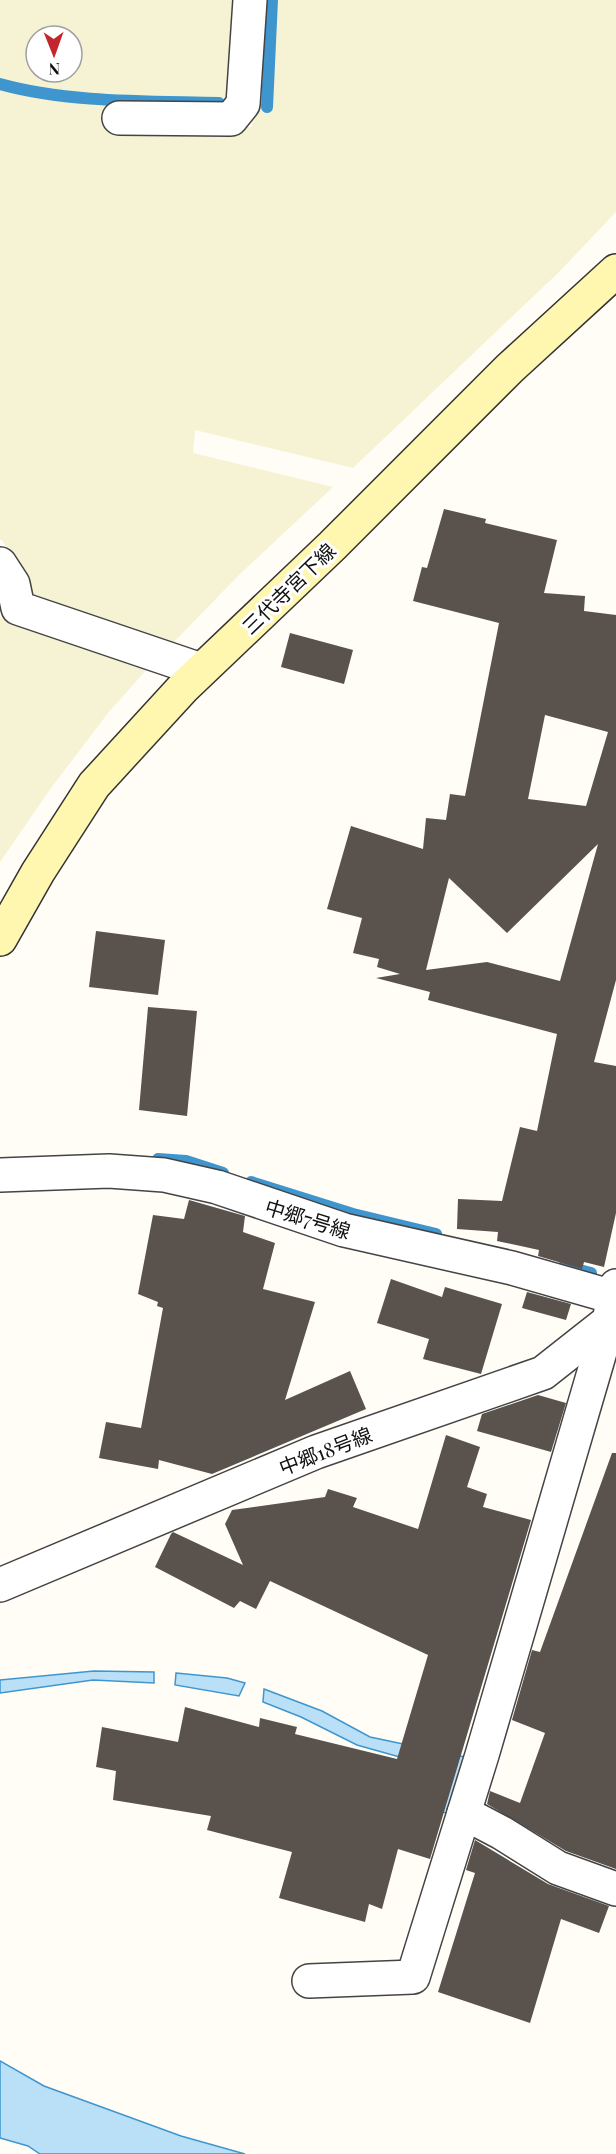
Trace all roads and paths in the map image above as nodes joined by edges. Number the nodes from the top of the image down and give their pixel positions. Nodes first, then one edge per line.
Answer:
1 (250, 0) edge
2 (118, 118) dead end
3 (616, 271) edge
4 (0, 564) edge
5 (201, 670) junction
6 (0, 939) edge
7 (0, 1175) edge
8 (614, 1307) edge
9 (0, 1586) edge
10 (464, 1813) junction
11 (616, 1889) edge
12 (309, 1981) dead end

1 - 2 street
3 - 5 main road, 三代寺宮下線
4 - 5 street
5 - 6 main road, 三代寺宮下線
7 - 8 street, 中郷7号線
8 - 9 street, 中郷18号線
8 - 10 street
10 - 11 street
10 - 12 street

